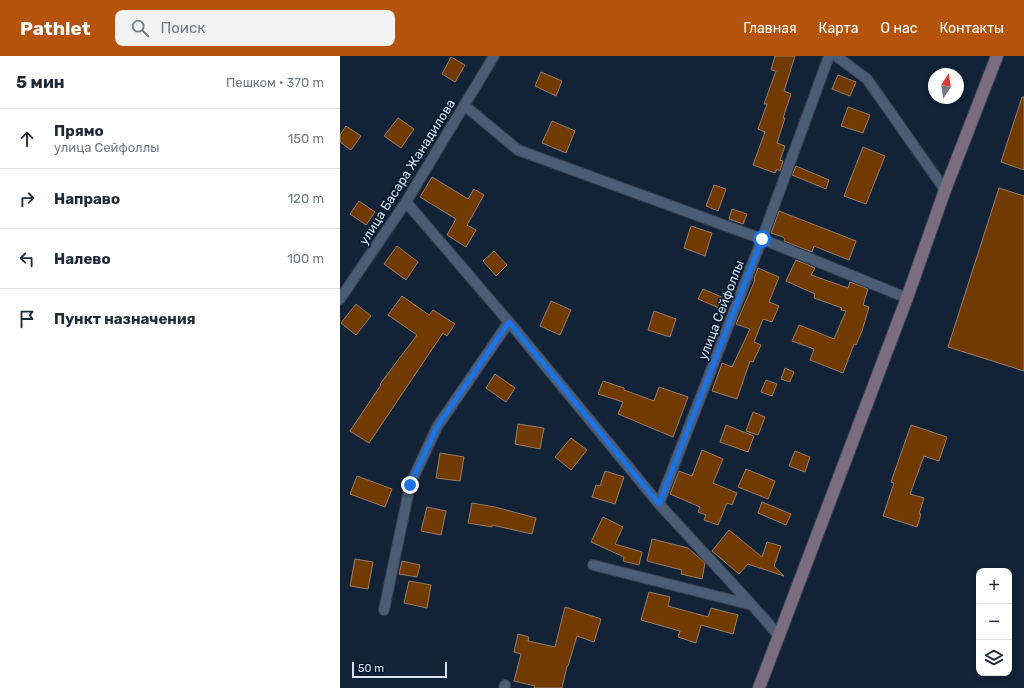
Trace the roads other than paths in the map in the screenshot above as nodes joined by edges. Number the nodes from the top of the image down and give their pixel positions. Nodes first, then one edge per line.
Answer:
1 (494, 56) edge
2 (829, 56) edge
3 (836, 56) edge
4 (997, 56) edge
5 (464, 105) junction
6 (945, 190) junction
7 (406, 202) junction
8 (762, 239) junction
9 (907, 298) junction
10 (340, 300) edge
11 (509, 322) junction
12 (659, 504) junction
13 (593, 565) dead end
14 (752, 605) junction
15 (384, 610) dead end
16 (779, 636) junction
17 (759, 688) edge

1 - 5 street, улица Басара Жанадилова
2 - 8 street, улица Сейфоллы
3 - 6 street
4 - 6 street
5 - 7 street, улица Басара Жанадилова
5 - 8 street
6 - 9 street
7 - 10 street, улица Басара Жанадилова
7 - 11 street
8 - 9 street
8 - 12 street, улица Сейфоллы
9 - 16 street
11 - 12 street
11 - 15 street
12 - 14 street
13 - 14 street
14 - 16 street
16 - 17 street

